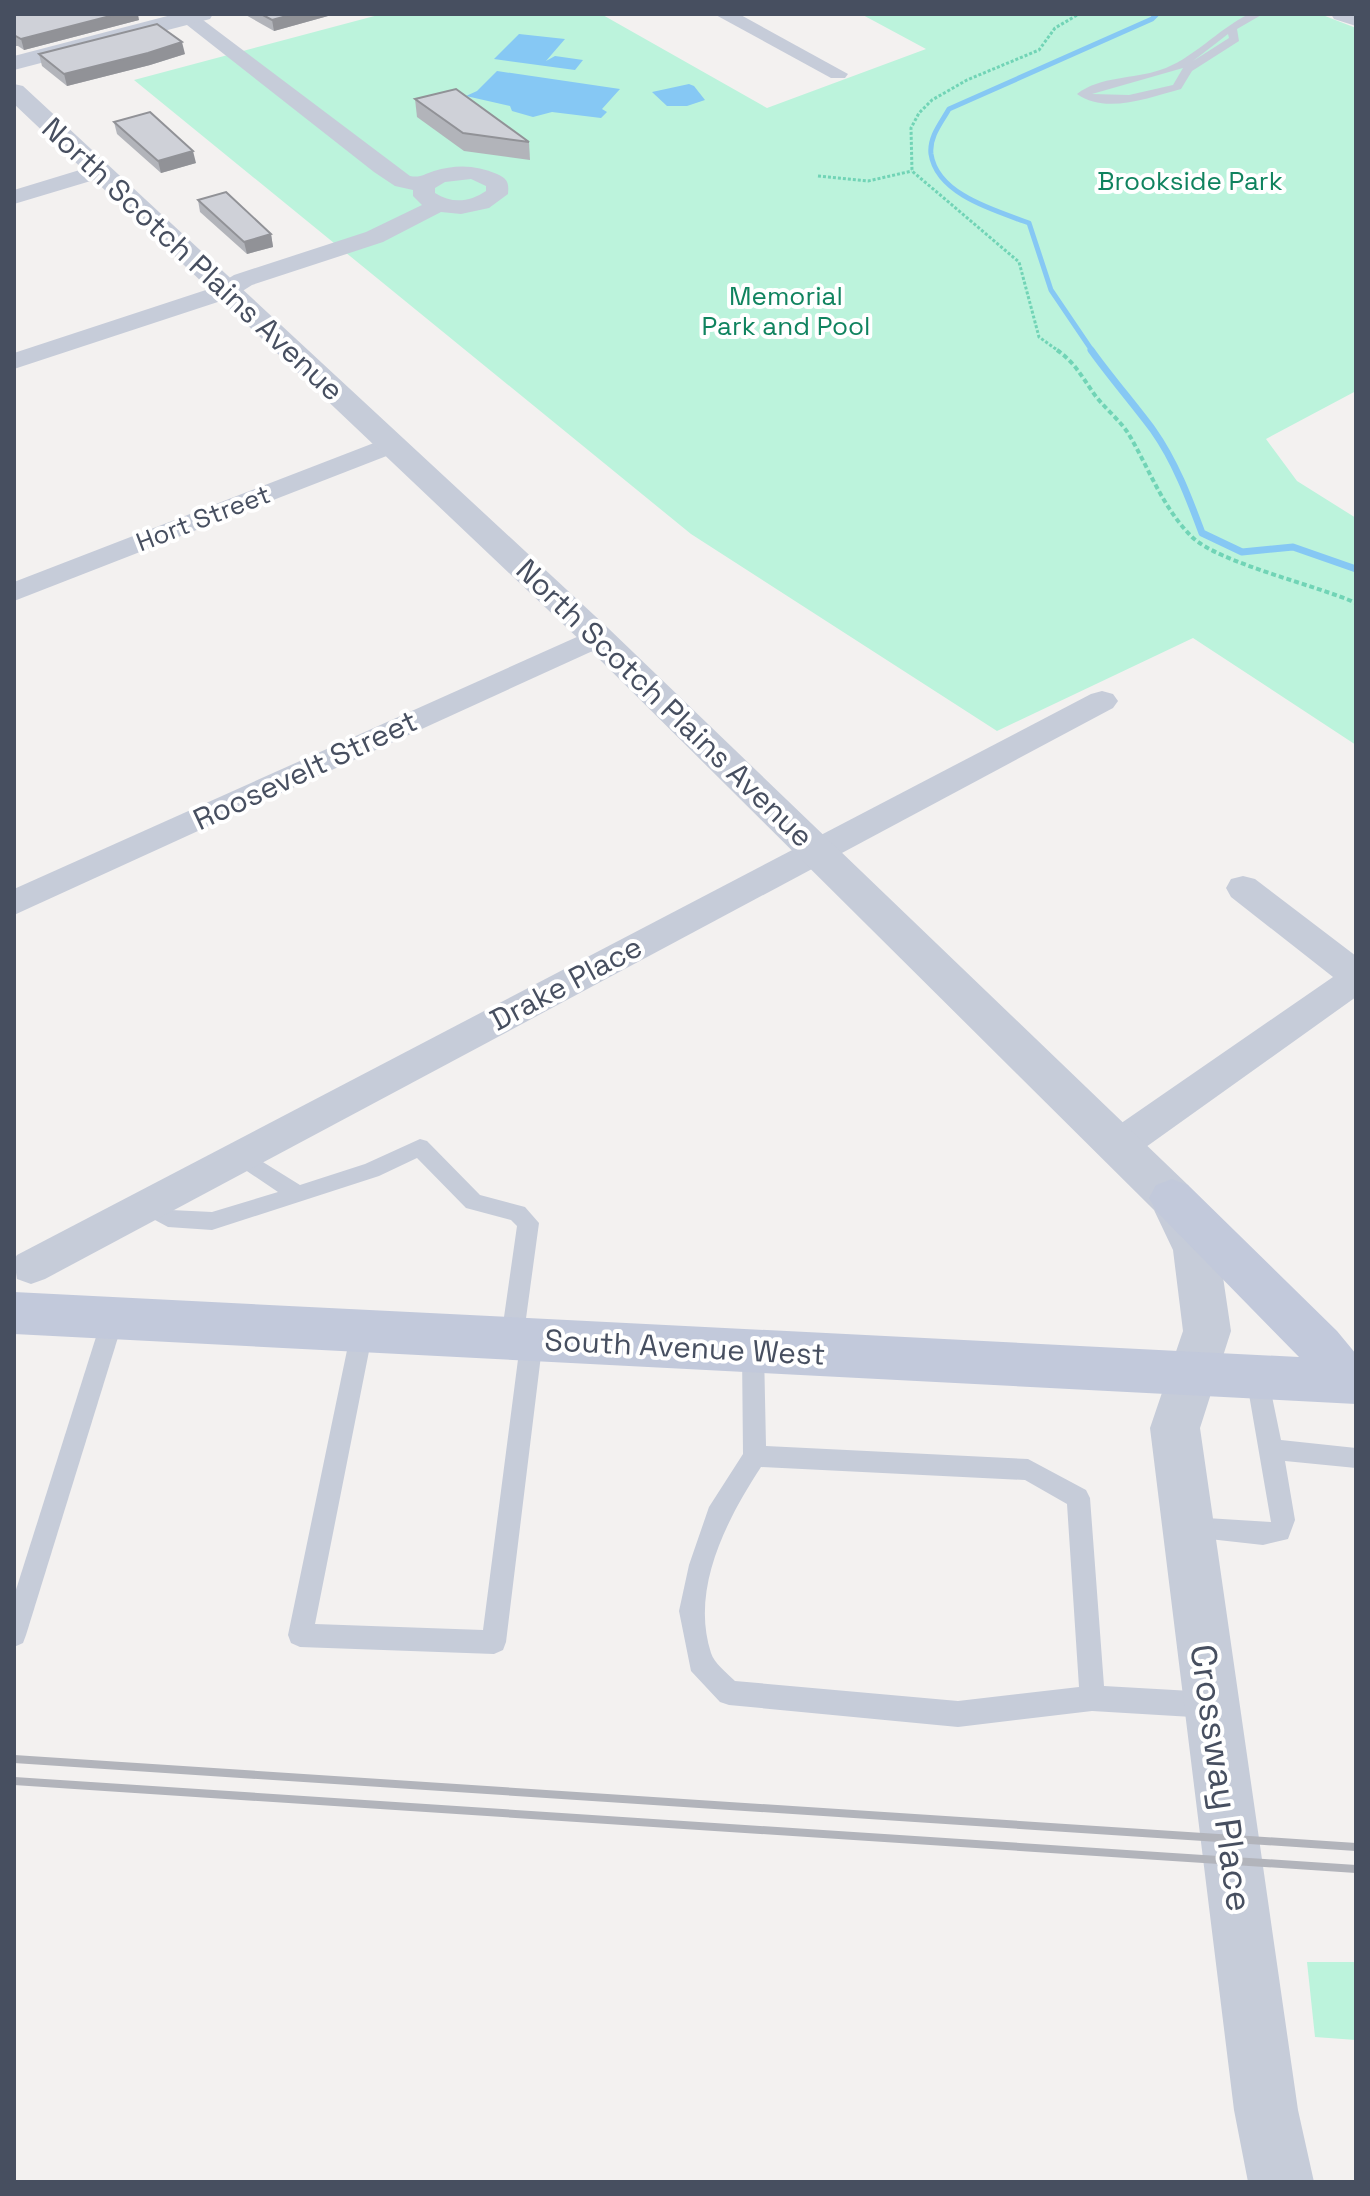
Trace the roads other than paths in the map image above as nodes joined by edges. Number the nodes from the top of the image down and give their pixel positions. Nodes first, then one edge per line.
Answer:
1 (724, 14) edge
2 (1258, 14) edge
3 (1342, 14) edge
4 (191, 15) edge
5 (1356, 19) edge
6 (1192, 62) junction
7 (14, 63) edge
8 (838, 74) dead end
9 (14, 91) edge
10 (96, 172) junction
11 (14, 197) edge
12 (224, 292) junction
13 (14, 361) edge
14 (392, 444) junction
15 (14, 592) edge
16 (597, 637) junction
17 (1102, 701) dead end
18 (817, 849) junction
19 (1243, 888) dead end
20 (14, 903) edge
21 (1356, 977) edge
22 (1118, 1146) junction
23 (242, 1157) junction
24 (299, 1195) junction
25 (1172, 1198) junction
26 (149, 1207) junction
27 (22, 1254) edge
28 (23, 1315) edge
29 (113, 1318) junction
30 (362, 1331) junction
31 (522, 1339) junction
32 (753, 1351) junction
33 (1191, 1374) junction
34 (1257, 1377) junction
35 (1352, 1382) edge
36 (1271, 1449) junction
37 (755, 1456) junction
38 (1356, 1458) edge
39 (1189, 1528) junction
40 (14, 1635) edge
41 (1092, 1698) junction
42 (1209, 1705) junction
43 (1281, 2182) edge

1 - 8 street
2 - 6 lane
3 - 5 street
4 - 7 street
4 - 12 street
6 - 6 lane
9 - 10 street, North Scotch Plains Avenue
10 - 11 street
10 - 12 street, North Scotch Plains Avenue
12 - 13 street
12 - 14 street, North Scotch Plains Avenue
14 - 15 street, Hort Street
14 - 16 street, North Scotch Plains Avenue
16 - 18 street, North Scotch Plains Avenue
16 - 20 street, Roosevelt Street
17 - 18 street, Drake Place
18 - 22 street, North Scotch Plains Avenue
18 - 23 street, Drake Place
19 - 21 street
21 - 22 street
22 - 25 street, North Scotch Plains Avenue
23 - 24 lane
23 - 26 street, Drake Place
24 - 26 lane
24 - 31 lane
25 - 33 street, North Scotch Plains Avenue
25 - 35 main road
26 - 27 street, Drake Place
27 - 28 street
28 - 29 main road, South Avenue West
29 - 30 main road, South Avenue West
29 - 40 lane
30 - 31 main road, South Avenue West
30 - 31 lane
31 - 32 main road, South Avenue West
32 - 33 main road, South Avenue West
32 - 37 lane
33 - 34 main road, South Avenue West
33 - 39 street, Crossway Place
34 - 35 main road, South Avenue West
34 - 36 lane
36 - 38 lane
36 - 39 lane
37 - 41 lane
37 - 41 lane
39 - 42 street, Crossway Place
41 - 42 lane
42 - 43 street, Crossway Place

